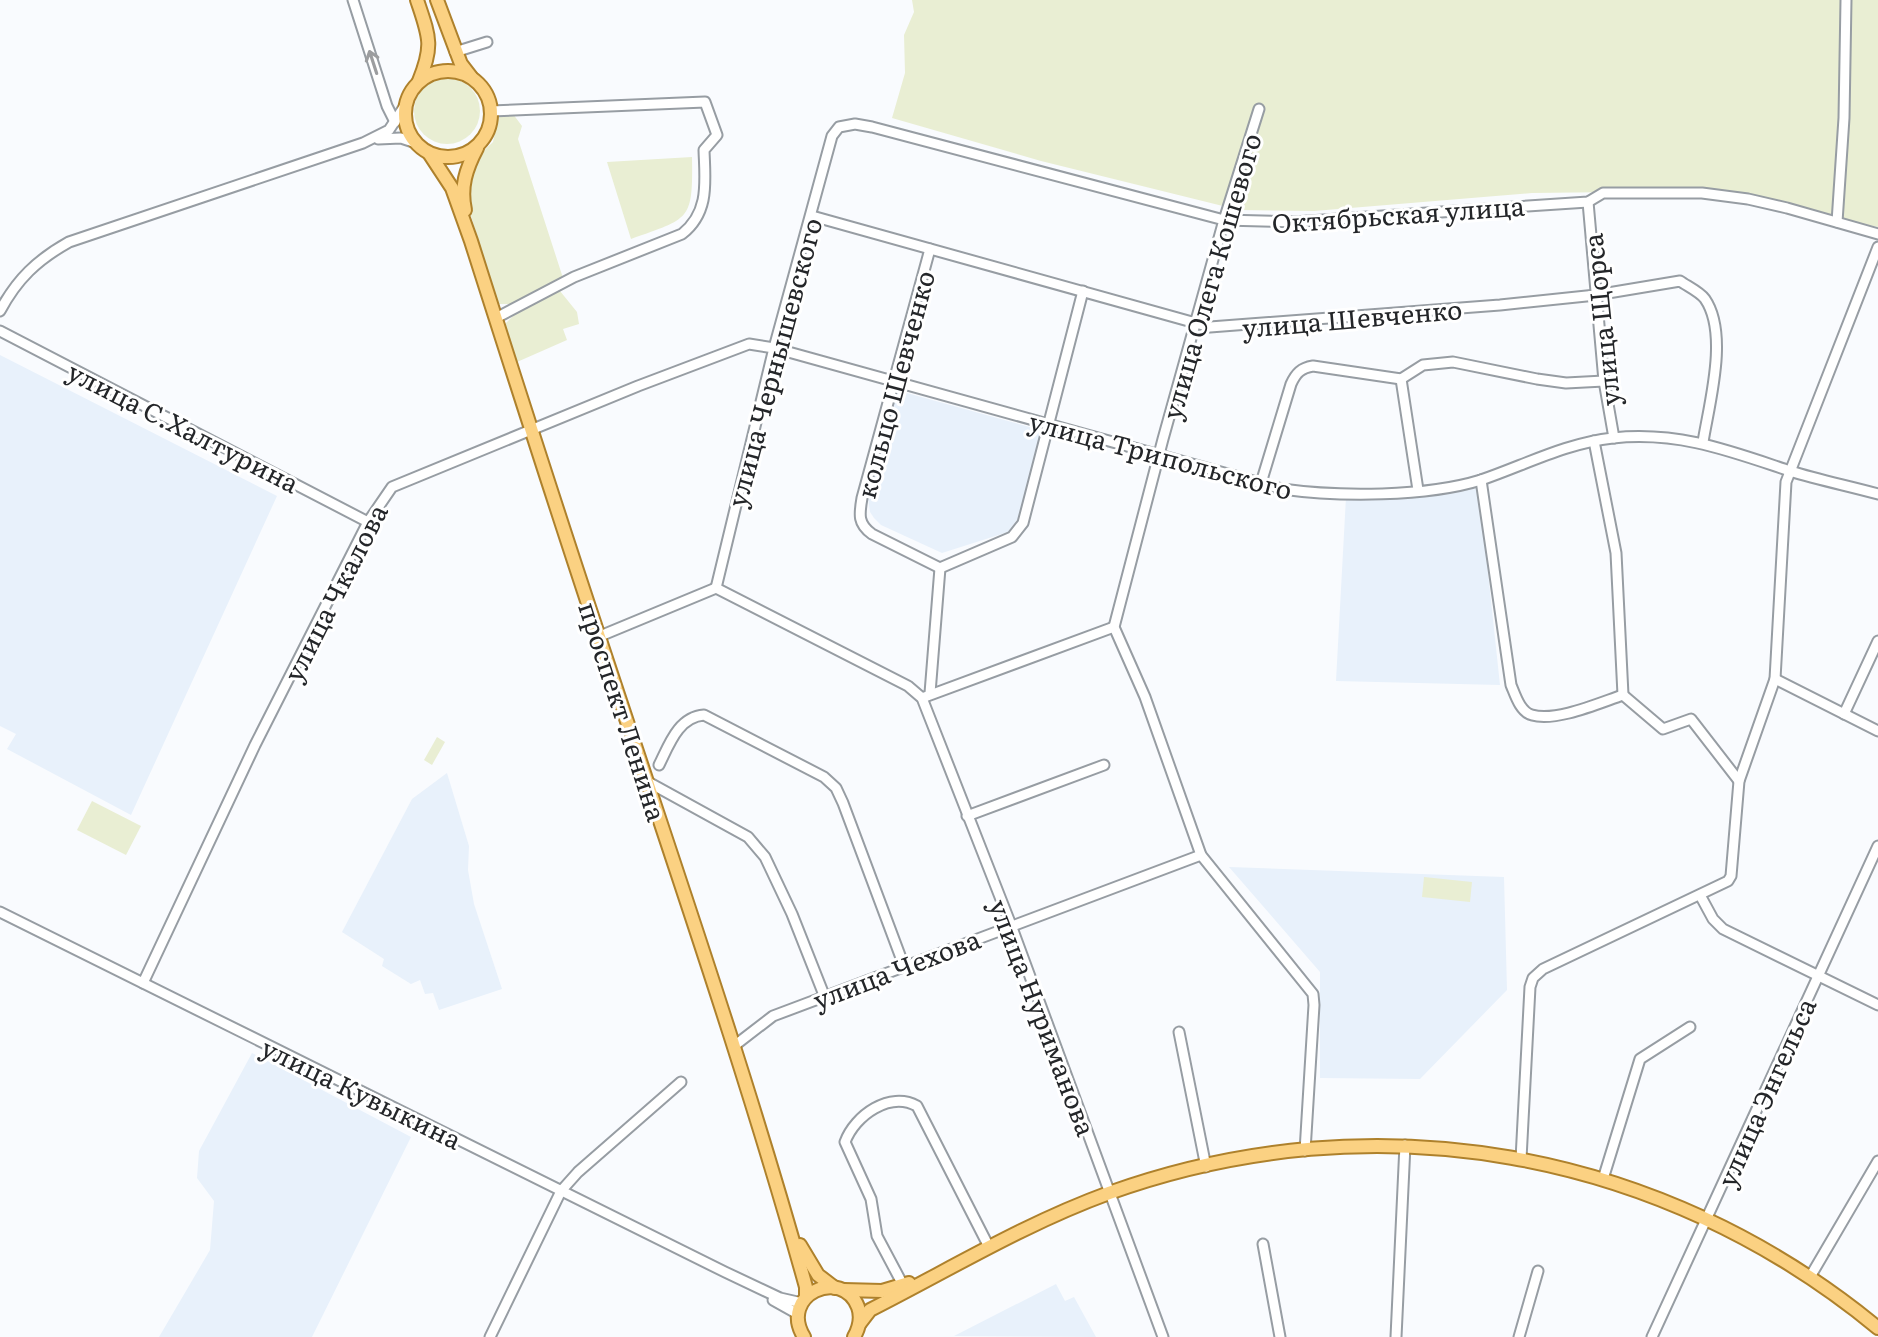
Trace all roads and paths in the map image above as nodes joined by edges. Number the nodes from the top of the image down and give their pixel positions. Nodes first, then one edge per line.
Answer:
1 (353, 0) edge
2 (417, 0) edge
3 (437, 0) edge
4 (1846, 0) edge
5 (487, 42) dead end
6 (455, 52) junction
7 (473, 79) junction
8 (419, 82) junction
9 (406, 104) junction
10 (1259, 109) dead end
11 (491, 111) junction
12 (395, 122) junction
13 (832, 136) joint
14 (363, 143) junction
15 (416, 143) junction
16 (479, 144) junction
17 (429, 153) junction
18 (1588, 202) junction
19 (812, 216) junction
20 (1224, 220) junction
21 (1837, 222) junction
22 (1878, 234) edge
23 (471, 241) junction
24 (1878, 247) edge
25 (930, 249) junction
26 (1083, 291) junction
27 (1596, 295) junction
28 (0, 311) edge
29 (496, 318) junction
30 (1197, 324) junction
31 (0, 331) edge
32 (774, 348) junction
33 (1401, 379) junction
34 (1604, 381) junction
35 (893, 382) junction
36 (1049, 424) junction
37 (532, 429) junction
38 (1614, 438) junction
39 (1594, 441) junction
40 (1703, 442) junction
41 (1160, 456) junction
42 (1790, 471) junction
43 (1481, 480) junction
44 (1261, 483) junction
45 (1418, 490) junction
46 (1878, 494) edge
47 (368, 522) junction
48 (940, 568) junction
49 (716, 588) junction
50 (1114, 627) junction
51 (605, 634) dead end
52 (1878, 641) edge
53 (1775, 679) junction
54 (1623, 695) junction
55 (926, 696) junction
56 (1844, 714) junction
57 (1878, 731) edge
58 (659, 765) dead end
59 (1104, 765) dead end
60 (1739, 781) junction
61 (648, 782) junction
62 (967, 816) junction
63 (1878, 846) edge
64 (1201, 855) junction
65 (1700, 895) junction
66 (0, 912) edge
67 (1011, 925) junction
68 (904, 966) junction
69 (1818, 976) junction
70 (143, 983) junction
71 (824, 995) junction
72 (1878, 1005) edge
73 (1690, 1027) dead end
74 (1179, 1032) dead end
75 (734, 1046) junction
76 (681, 1082) dead end
77 (1405, 1145) junction
78 (1305, 1151) junction
79 (1521, 1159) junction
80 (1878, 1161) edge
81 (1206, 1167) junction
82 (1603, 1179) junction
83 (776, 1181) junction
84 (561, 1191) junction
85 (1110, 1193) junction
86 (1707, 1219) junction
87 (1263, 1244) dead end
88 (988, 1245) junction
89 (1538, 1271) dead end
90 (938, 1273) junction
91 (1810, 1277) junction
92 (903, 1285) junction
93 (838, 1289) junction
94 (801, 1310) junction
95 (1878, 1328) edge
96 (857, 1333) edge
97 (490, 1337) edge
98 (793, 1337) edge
99 (804, 1337) edge
100 (1163, 1337) edge
101 (1280, 1337) edge
102 (1396, 1337) edge
103 (1519, 1337) edge
104 (1652, 1337) edge

12 -> 1 street
2 - 8 main road
3 - 6 main road
4 - 21 street
5 - 6 street
6 - 7 main road
7 - 8 main road
7 - 11 main road
8 - 9 main road
9 - 12 street
9 - 15 main road
10 - 20 street, улица Олега Кошевого
11 - 16 main road
11 - 29 street
12 - 14 street
13 - 19 street, улица Чернышевского
13 - 20 street, Октябрьская улица
14 - 15 street
14 - 28 street
15 - 17 main road
16 - 17 main road
16 - 23 main road, проспект Ленина
17 - 23 main road, проспект Ленина
18 - 20 street, Октябрьская улица
18 - 21 street, Октябрьская улица
18 - 27 street, улица Щорса
19 - 25 street, улица Шевченко
19 - 32 street, улица Чернышевского
20 - 30 street, улица Олега Кошевого
21 - 22 street, Октябрьская улица
23 - 29 main road, проспект Ленина
24 - 42 street
25 - 26 street, улица Шевченко
25 - 35 street, кольцо Шевченко
26 - 30 street, улица Шевченко
26 - 36 street
27 - 30 street, улица Шевченко
27 - 34 street, улица Щорса
27 - 40 street, улица Шевченко
29 - 37 main road, проспект Ленина
30 - 41 street, улица Олега Кошевого
31 - 47 street, улица С.Халтурина
32 - 35 street, улица Трипольского
32 - 37 street, улица Чкалова
32 - 49 street, улица Чернышевского
33 - 34 street
33 - 44 street
33 - 45 street
34 - 38 street, улица Щорса
35 - 36 street, улица Трипольского
35 - 48 street, кольцо Шевченко
36 - 41 street, улица Трипольского
36 - 48 street
37 - 47 street, улица Чкалова
37 - 61 main road, проспект Ленина
38 - 39 street, улица Трипольского
38 - 40 street, улица Трипольского
39 - 43 street, улица Трипольского
39 - 54 street, улица Щорса
40 - 42 street, улица Трипольского
41 - 44 street, улица Трипольского
41 - 50 street, улица Олега Кошевого
42 - 46 street, улица Трипольского
42 - 53 street
43 - 45 street, улица Трипольского
43 - 54 street
44 - 45 street, улица Трипольского
47 - 70 street, улица Чкалова
48 - 55 street
49 - 51 street
49 - 55 street
50 - 55 street
50 - 64 street
52 - 56 street
53 - 56 street
53 - 60 street
54 - 60 street
55 - 62 street, улица Нуриманова
56 - 57 street
58 - 68 street
59 - 62 street
60 - 65 street
61 - 71 street
61 - 75 main road, проспект Ленина
62 - 67 street, улица Нуриманова
63 - 69 street, улица Энгельса
64 - 67 street, улица Чехова
64 - 78 street
65 - 69 street
65 - 79 street
66 - 70 street, улица Кувыкина
67 - 68 street, улица Чехова
67 - 85 street, улица Нуриманова
68 - 71 street, улица Чехова
69 - 72 street
69 - 86 street, улица Энгельса
70 - 84 street, улица Кувыкина
71 - 75 street, улица Чехова
73 - 82 street
74 - 81 street
75 - 83 main road, проспект Ленина
76 - 84 street
77 - 78 main road
77 - 79 main road
77 - 102 street
78 - 81 main road
79 - 82 main road
80 - 91 street
81 - 85 main road
82 - 86 main road
83 - 93 main road, проспект Ленина
83 - 94 main road, проспект Ленина
84 - 94 street, улица Кувыкина
84 - 97 street
85 - 88 main road
85 - 100 street, улица Нуриманова
86 - 91 main road
86 - 104 street, улица Энгельса
87 - 101 street
88 - 90 main road
88 - 92 street
89 - 103 street
90 - 92 main road
90 - 96 main road
91 - 95 main road
92 - 93 main road
93 - 94 main road
93 - 96 main road, проспект Ленина
94 - 98 main road
94 - 99 main road, проспект Ленина

